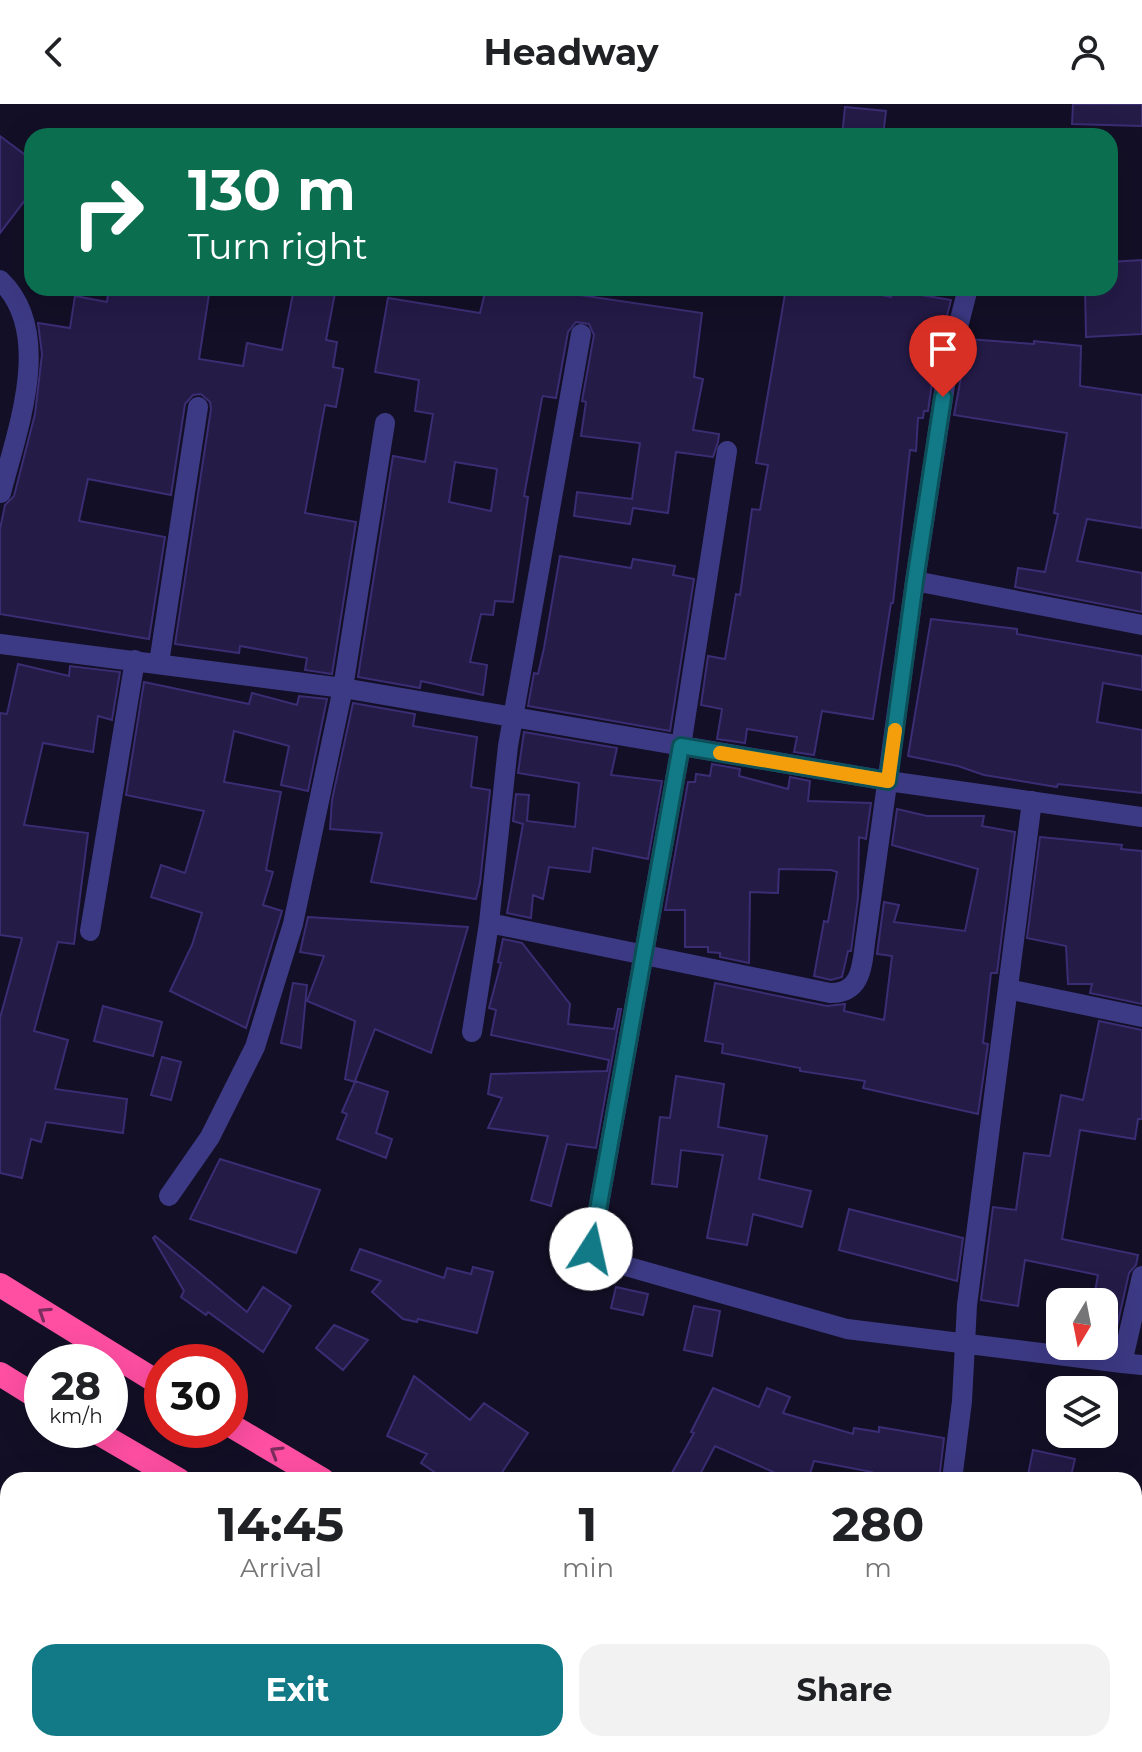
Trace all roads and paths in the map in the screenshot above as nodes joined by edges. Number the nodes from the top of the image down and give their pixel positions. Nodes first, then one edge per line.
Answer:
1 (0, 280) edge
2 (966, 296) edge
3 (581, 334) dead end
4 (198, 407) dead end
5 (385, 423) dead end
6 (727, 451) dead end
7 (0, 495) edge
8 (915, 581) junction
9 (1142, 625) edge
10 (0, 644) edge
11 (135, 660) junction
12 (159, 663) junction
13 (343, 688) junction
14 (512, 718) junction
15 (681, 746) junction
16 (888, 781) junction
17 (1032, 801) junction
18 (1142, 817) edge
19 (489, 923) junction
20 (90, 931) dead end
21 (643, 955) junction
22 (1008, 989) junction
23 (1142, 1017) edge
24 (472, 1032) dead end
25 (169, 1196) dead end
26 (1142, 1276) edge
27 (0, 1285) edge
28 (965, 1345) junction
29 (1132, 1364) edge
30 (0, 1374) edge
31 (144, 1374) edge
32 (24, 1389) edge
33 (248, 1436) edge
34 (124, 1448) edge
35 (165, 1472) edge
36 (309, 1472) edge
37 (953, 1472) edge

1 - 7 street
2 - 8 street
3 - 14 street
4 - 12 street
5 - 13 street
6 - 15 street
8 - 9 street
8 - 16 street
10 - 11 street
11 - 12 street
11 - 20 street
12 - 13 street
13 - 14 street
13 - 25 street
14 - 15 street
14 - 19 street
15 - 16 street
15 - 21 street
16 - 17 street
16 - 21 street
17 - 18 street
17 - 22 street
19 - 21 street
19 - 24 street
21 - 28 street
22 - 23 street
22 - 28 street
26 - 29 street
31 -> 27 highway
28 - 29 street
28 - 37 street
30 - 32 highway
36 -> 33 highway
34 - 35 highway

